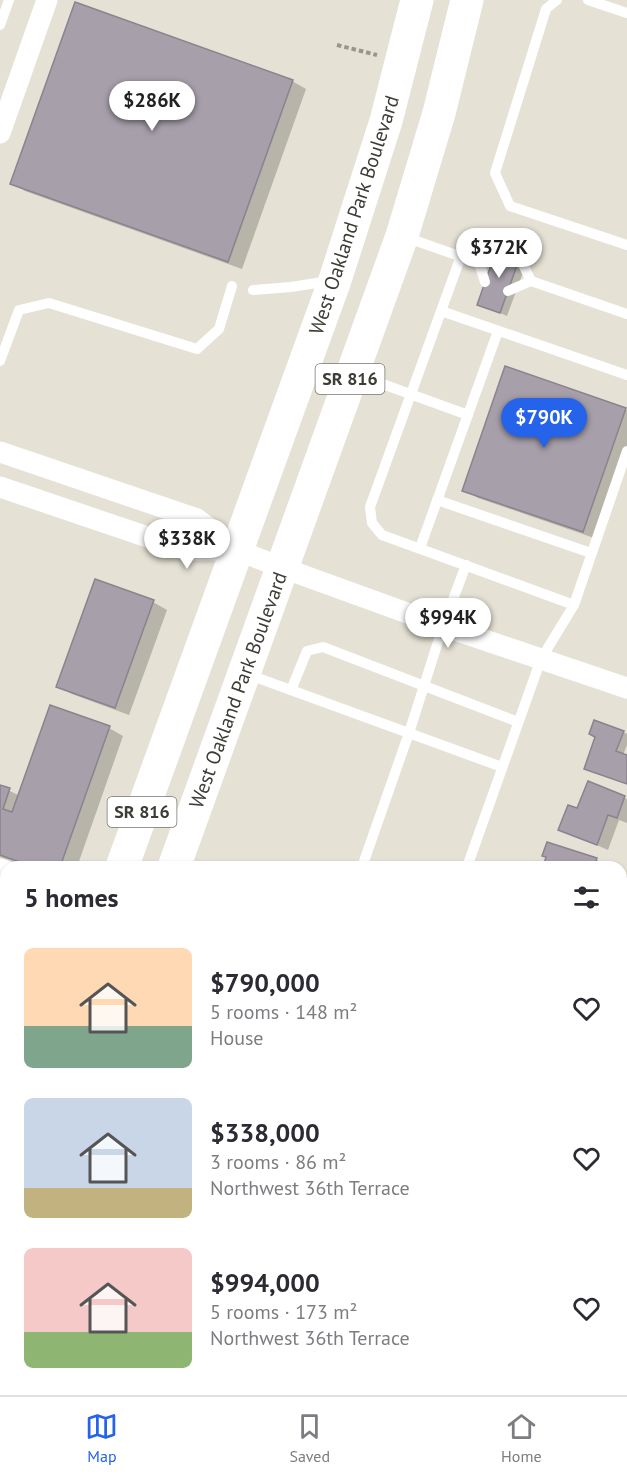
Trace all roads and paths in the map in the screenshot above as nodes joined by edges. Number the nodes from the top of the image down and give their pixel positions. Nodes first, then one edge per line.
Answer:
1 (9, 0) edge
2 (47, 0) edge
3 (417, 0) edge
4 (467, 0) edge
5 (557, 0) edge
6 (588, 0) edge
7 (627, 14) edge
8 (0, 26) edge
9 (337, 45) dead end
10 (377, 55) dead end
11 (1, 128) edge
12 (402, 236) junction
13 (627, 245) edge
14 (497, 249) dead end
15 (461, 256) junction
16 (479, 263) junction
17 (518, 263) dead end
18 (335, 280) junction
19 (531, 280) junction
20 (232, 286) dead end
21 (510, 286) dead end
22 (253, 290) dead end
23 (441, 311) junction
24 (627, 314) edge
25 (498, 331) junction
26 (0, 361) edge
27 (352, 373) junction
28 (627, 375) edge
29 (411, 394) junction
30 (468, 415) junction
31 (627, 451) edge
32 (0, 452) edge
33 (0, 487) edge
34 (437, 500) junction
35 (420, 548) junction
36 (237, 550) junction
37 (591, 553) junction
38 (466, 565) junction
39 (283, 568) junction
40 (574, 605) junction
41 (443, 626) junction
42 (541, 659) junction
43 (244, 673) junction
44 (424, 686) junction
45 (627, 688) edge
46 (291, 690) junction
47 (518, 722) junction
48 (410, 733) junction
49 (502, 767) junction
50 (121, 861) edge
51 (176, 861) edge
52 (364, 861) edge
53 (469, 861) edge

1 - 8 lane
2 - 11 street
3 - 18 main road, West Oakland Park Boulevard / SR 816
4 - 12 main road, West Oakland Park Boulevard / SR 816
5 - 13 lane
6 - 7 lane
9 - 10 path
12 - 15 lane
12 - 27 main road, West Oakland Park Boulevard / SR 816
14 - 16 lane
15 - 16 lane
15 - 23 lane
16 - 16 lane
17 - 19 lane
18 - 22 lane
18 - 36 main road, West Oakland Park Boulevard / SR 816
19 - 21 lane
19 - 24 lane
20 - 26 lane
23 - 25 lane
23 - 29 lane
25 - 28 lane
25 - 30 lane
27 - 29 lane
27 - 39 main road, West Oakland Park Boulevard / SR 816
29 - 30 lane
29 - 35 lane
30 - 34 lane
31 - 37 lane
32 - 36 street
33 - 36 street
34 - 35 lane
34 - 37 lane
35 - 38 lane
36 - 39 street
36 - 50 main road, West Oakland Park Boulevard / SR 816
37 - 40 lane
38 - 40 lane
38 - 41 lane
39 - 41 street
39 - 43 main road, West Oakland Park Boulevard / SR 816
40 - 42 lane
41 - 42 street
41 - 44 lane
42 - 45 street
42 - 47 lane
43 - 46 lane
43 - 51 main road, West Oakland Park Boulevard / SR 816
44 - 46 lane
44 - 47 lane
44 - 48 lane
46 - 48 lane
47 - 49 lane
48 - 49 lane
48 - 52 lane
49 - 53 lane

